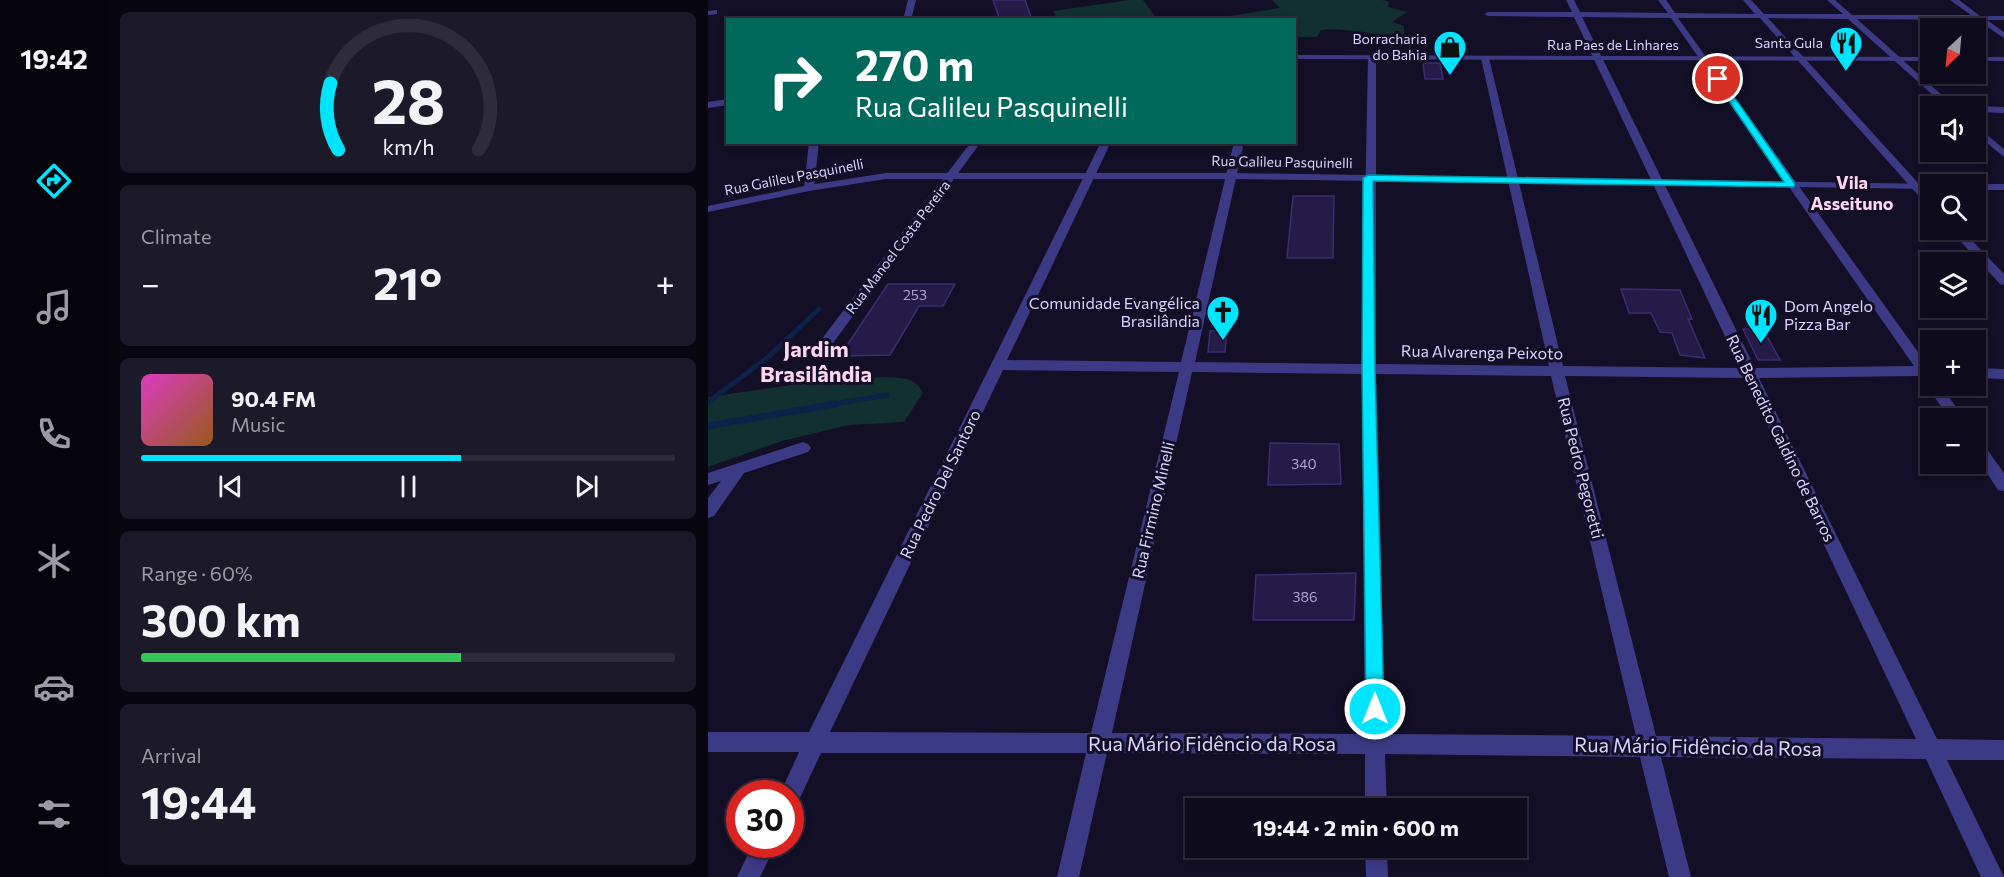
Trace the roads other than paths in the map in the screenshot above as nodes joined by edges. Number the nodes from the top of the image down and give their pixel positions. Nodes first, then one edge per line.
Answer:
1 (912, 0) edge
2 (1570, 0) edge
3 (1662, 0) edge
4 (1747, 0) edge
5 (1831, 0) edge
6 (1954, 0) edge
7 (1488, 14) dead end
8 (1577, 14) junction
9 (1672, 15) junction
10 (1761, 16) junction
11 (1848, 16) junction
12 (1978, 17) junction
13 (904, 18) edge
14 (2004, 18) edge
15 (2004, 36) edge
16 (1296, 57) edge
17 (1372, 57) junction
18 (1485, 58) junction
19 (1598, 58) junction
20 (1704, 59) junction
21 (1800, 59) junction
22 (1897, 59) junction
23 (1920, 59) edge
24 (1986, 59) edge
25 (2004, 59) edge
26 (1939, 96) edge
27 (726, 102) edge
28 (708, 105) edge
29 (1986, 109) edge
30 (2004, 110) edge
31 (1986, 138) edge
32 (814, 144) edge
33 (974, 144) edge
34 (1105, 144) edge
35 (1239, 144) edge
36 (2004, 154) edge
37 (952, 174) junction
38 (1090, 175) junction
39 (1231, 176) junction
40 (1368, 178) junction
41 (1513, 180) junction
42 (1658, 182) junction
43 (1791, 184) junction
44 (1916, 186) junction
45 (1920, 186) edge
46 (1986, 187) edge
47 (809, 188) junction
48 (2004, 188) edge
49 (1920, 191) edge
50 (708, 209) edge
51 (1965, 240) edge
52 (2004, 281) edge
53 (820, 351) dead end
54 (1920, 363) edge
55 (998, 365) junction
56 (1186, 367) junction
57 (1369, 369) junction
58 (1557, 371) junction
59 (1750, 373) junction
60 (1986, 373) edge
61 (1920, 374) edge
62 (2004, 374) edge
63 (803, 448) dead end
64 (1986, 459) edge
65 (738, 470) junction
66 (708, 478) edge
67 (2004, 485) edge
68 (708, 511) edge
69 (708, 742) edge
70 (815, 743) junction
71 (1101, 743) junction
72 (1375, 744) junction
73 (1648, 747) junction
74 (1931, 750) junction
75 (2004, 750) edge
76 (797, 780) edge
77 (1376, 798) edge
78 (758, 858) edge
79 (1376, 858) edge
80 (748, 877) edge
81 (1068, 877) edge
82 (1377, 877) edge
83 (1680, 877) edge
84 (1993, 877) edge

1 - 13 street
2 - 8 street, Rua Benedito Galdino de Barros
3 - 9 street
4 - 10 street
5 - 11 street
6 - 12 street
7 - 8 street
8 - 9 street
8 - 19 street, Rua Benedito Galdino de Barros
9 - 10 street
9 - 20 street
10 - 11 street
10 - 21 street
11 - 12 street
11 - 22 street
12 - 14 street
12 - 15 street
16 - 17 street, Rua Paes de Linhares
17 - 18 street, Rua Paes de Linhares
17 - 40 street
18 - 19 street, Rua Paes de Linhares
18 - 41 street, Rua Pedro Pegoretti
19 - 20 street, Rua Paes de Linhares
19 - 42 street, Rua Benedito Galdino de Barros
20 - 21 street, Rua Paes de Linhares
20 - 43 street
21 - 22 street, Rua Paes de Linhares
21 - 44 street
22 - 23 street, Rua Paes de Linhares
22 - 26 street
24 - 25 street
27 - 28 street
29 - 30 street
31 - 36 street
32 - 47 street
33 - 37 street, Rua Manoel Costa Pereira
34 - 38 street
35 - 39 street, Rua Firmino Minelli
37 - 38 street, Rua Galileu Pasquinelli
37 - 47 street, Rua Galileu Pasquinelli
37 - 53 street, Rua Manoel Costa Pereira
38 - 39 street, Rua Galileu Pasquinelli
38 - 55 street, Rua Pedro Del Santoro
39 - 40 street, Rua Galileu Pasquinelli
39 - 56 street, Rua Firmino Minelli
40 - 41 street, Rua Galileu Pasquinelli
40 - 57 street
41 - 42 street, Rua Galileu Pasquinelli
41 - 58 street, Rua Pedro Pegoretti
42 - 43 street, Rua Galileu Pasquinelli
42 - 59 street, Rua Benedito Galdino de Barros
43 - 44 street, Rua Galileu Pasquinelli
43 - 54 street
44 - 45 street, Rua Galileu Pasquinelli
44 - 49 street
46 - 48 street
47 - 50 street, Rua Galileu Pasquinelli
51 - 52 street
55 - 56 street, Rua Alvarenga Peixoto
55 - 70 street, Rua Pedro Del Santoro
56 - 57 street, Rua Alvarenga Peixoto
56 - 71 street, Rua Firmino Minelli
57 - 58 street, Rua Alvarenga Peixoto
57 - 72 street
58 - 59 street, Rua Alvarenga Peixoto
58 - 73 street, Rua Pedro Pegoretti
59 - 61 street, Rua Alvarenga Peixoto
59 - 74 street, Rua Benedito Galdino de Barros
60 - 62 street
63 - 65 street
64 - 67 street
65 - 66 street
65 - 68 street
69 - 70 street, Rua Mário Fidêncio da Rosa
70 - 71 street, Rua Mário Fidêncio da Rosa
70 - 76 street, Rua Pedro Del Santoro
71 - 72 street, Rua Mário Fidêncio da Rosa
71 - 81 street, Rua Firmino Minelli
72 - 73 street, Rua Mário Fidêncio da Rosa
72 - 77 street
73 - 74 street, Rua Mário Fidêncio da Rosa
73 - 83 street, Rua Pedro Pegoretti
74 - 75 street, Rua Mário Fidêncio da Rosa
74 - 84 street, Rua Benedito Galdino de Barros
78 - 80 street
79 - 82 street

